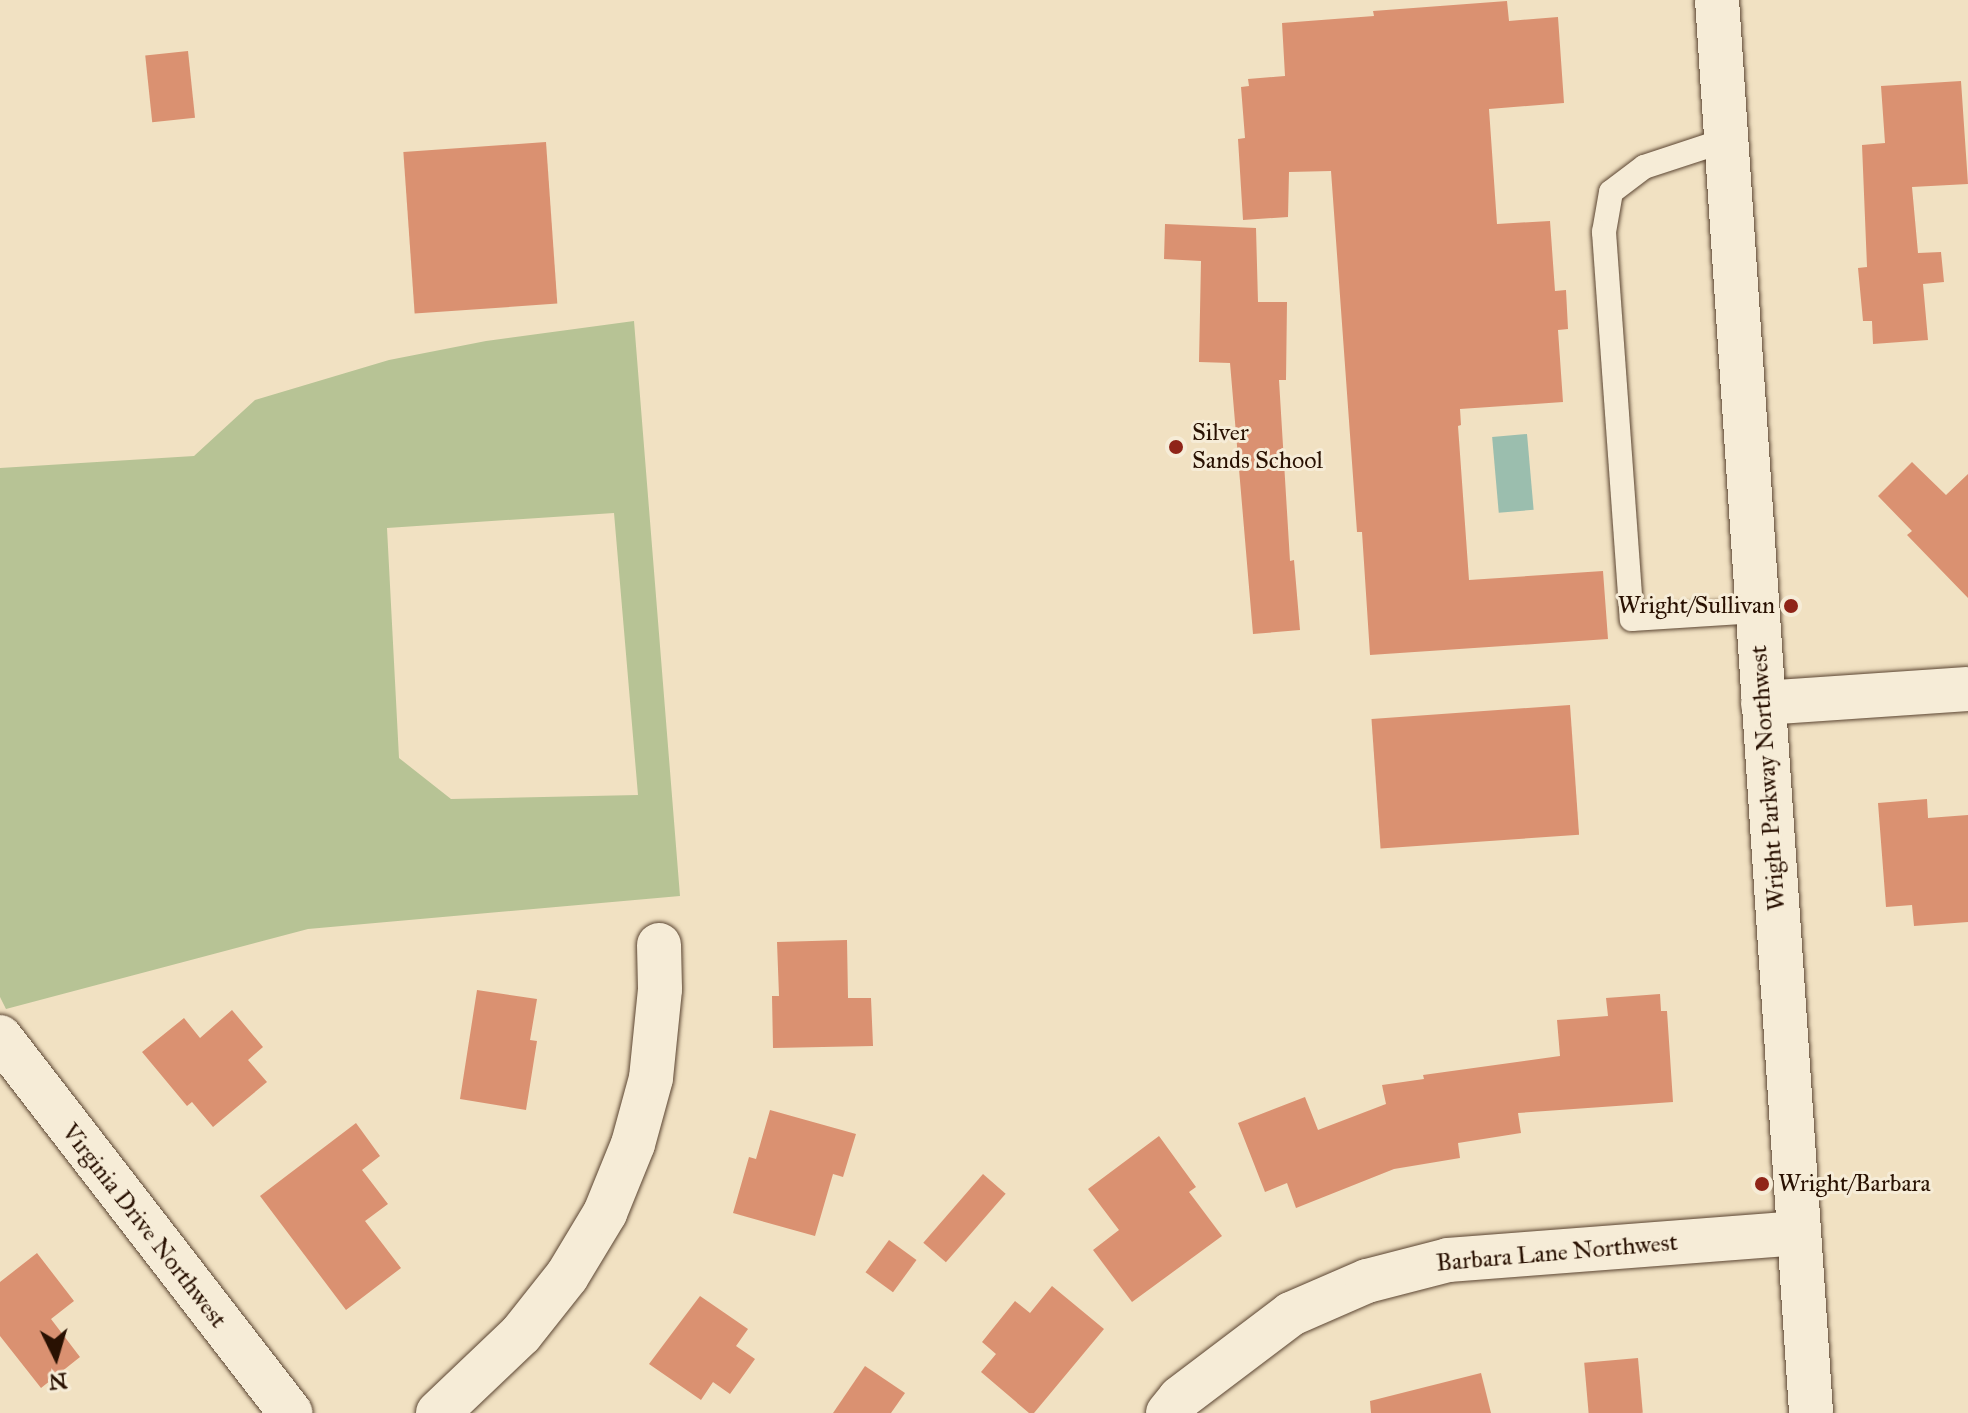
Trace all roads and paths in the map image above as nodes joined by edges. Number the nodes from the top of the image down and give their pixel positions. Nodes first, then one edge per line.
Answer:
1 (1717, 0) edge
2 (1726, 140) junction
3 (1757, 611) junction
4 (1968, 689) edge
5 (1763, 703) junction
6 (659, 945) dead end
7 (0, 1037) edge
8 (1799, 1233) junction
9 (291, 1413) edge
10 (438, 1413) edge
11 (1168, 1413) edge
12 (1811, 1413) edge

1 - 2 street, Wright Parkway Northwest
2 - 3 street, Wright Parkway Northwest
2 - 3 lane
3 - 5 street, Wright Parkway Northwest
4 - 5 street
5 - 8 street, Wright Parkway Northwest
6 - 10 street
7 - 9 street, Virginia Drive Northwest
8 - 11 street, Barbara Lane Northwest
8 - 12 street, Wright Parkway Northwest

